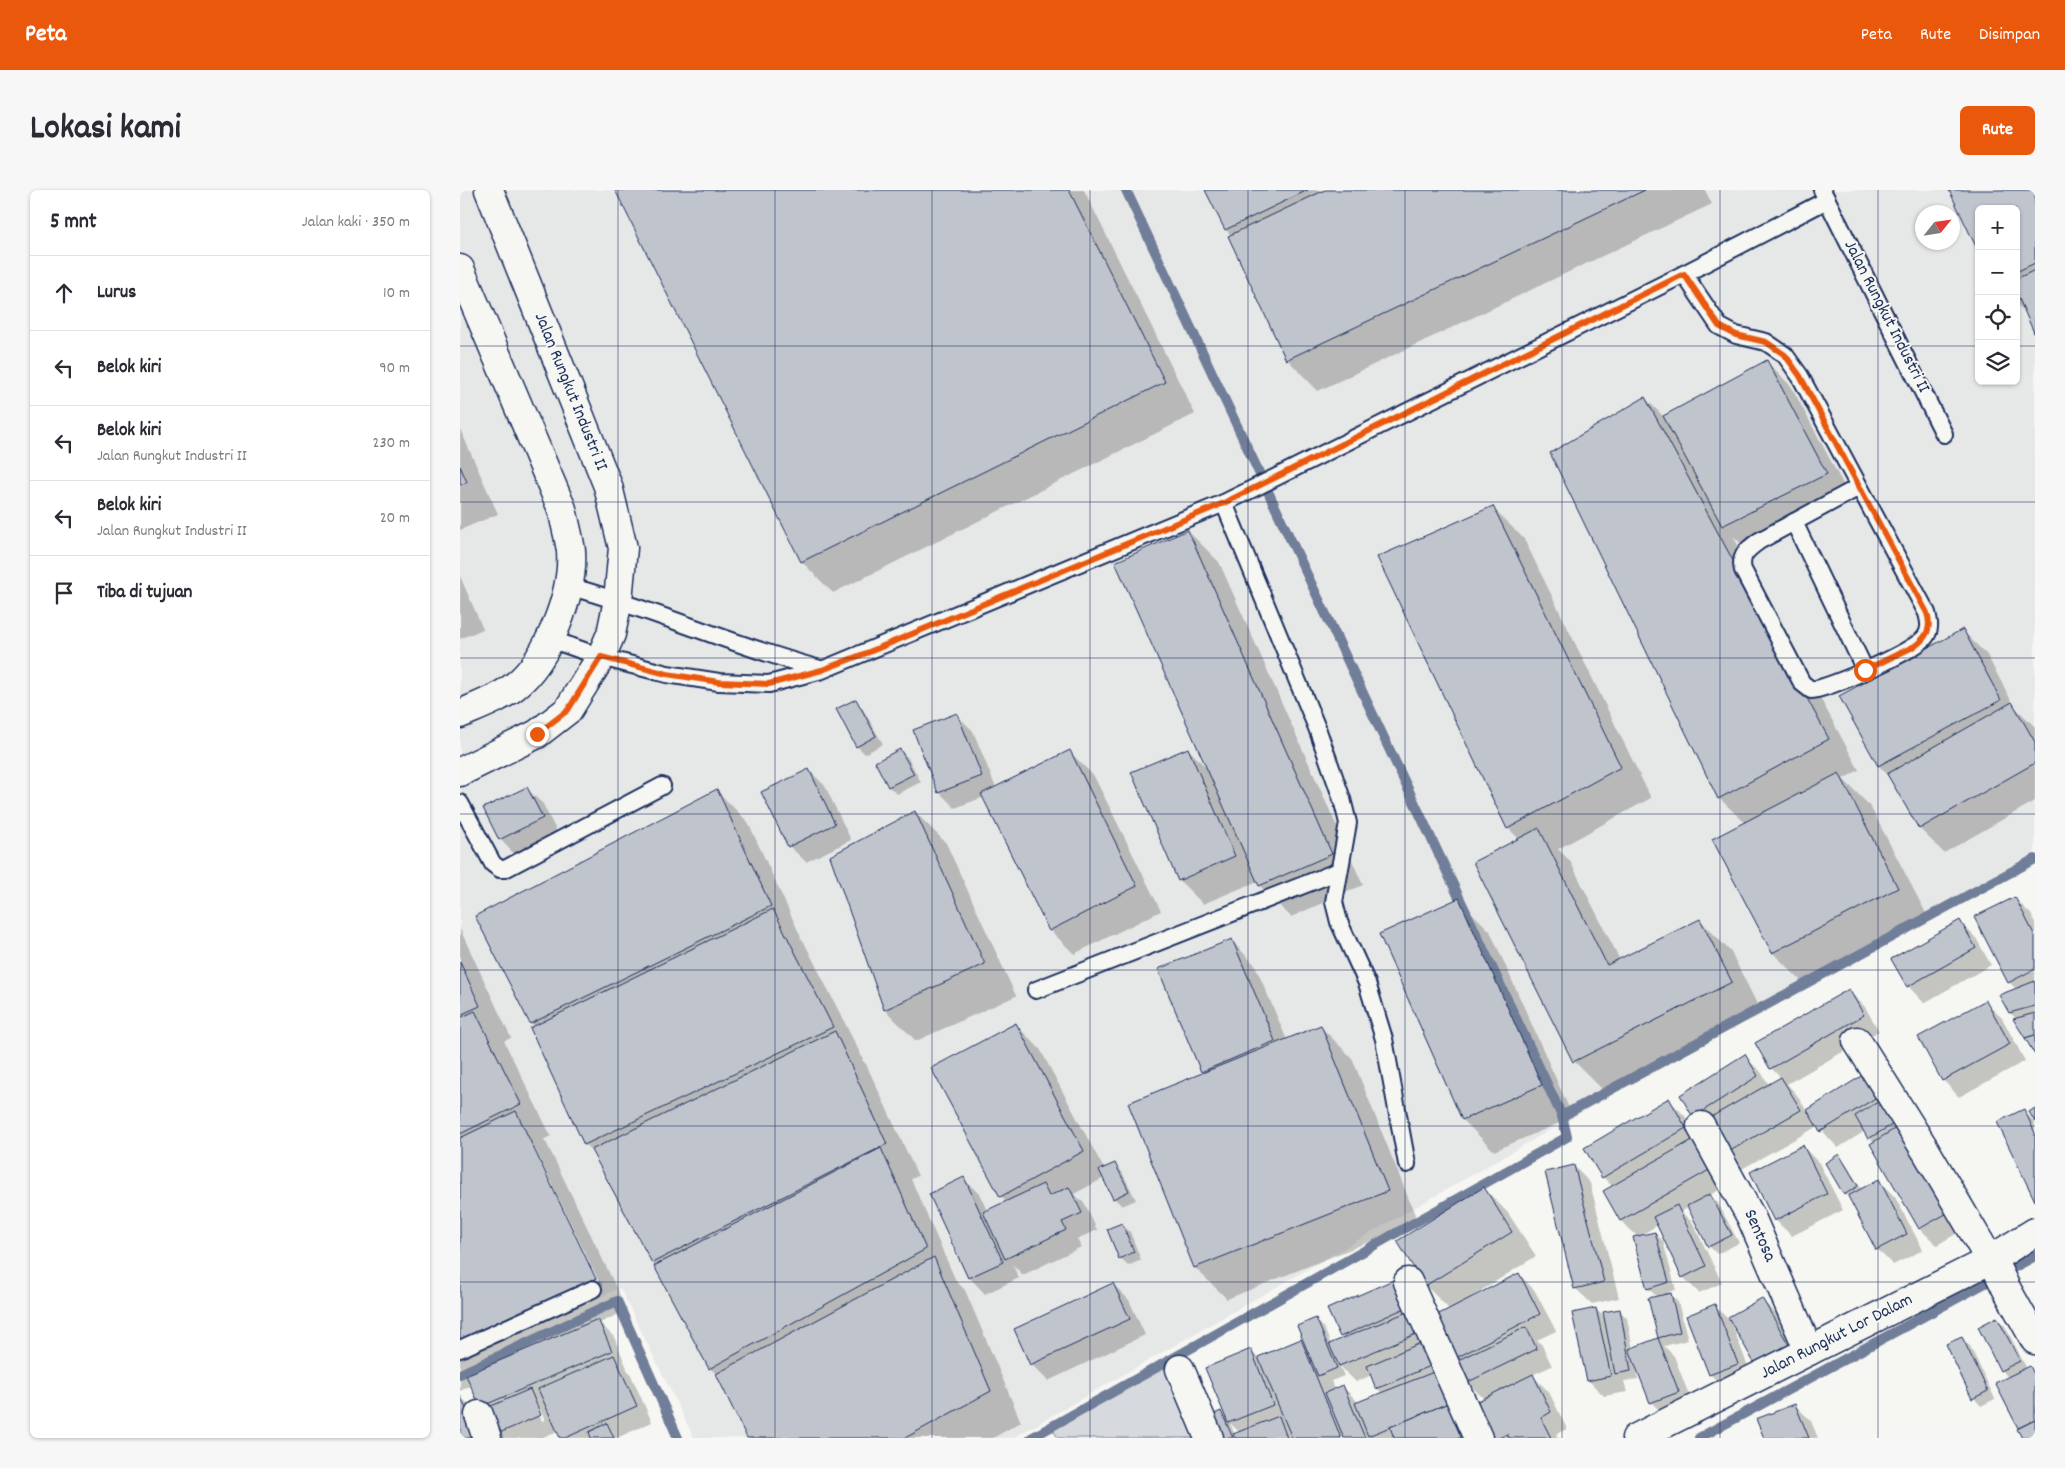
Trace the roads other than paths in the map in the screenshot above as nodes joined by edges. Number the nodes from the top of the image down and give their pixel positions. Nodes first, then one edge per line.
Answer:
1 (489, 190) edge
2 (1825, 195) edge
3 (460, 269) edge
4 (1684, 274) junction
5 (1944, 434) dead end
6 (1859, 486) junction
7 (1224, 503) junction
8 (1794, 522) junction
9 (568, 586) junction
10 (618, 600) junction
11 (550, 639) junction
12 (601, 657) junction
13 (822, 670) junction
14 (1865, 670) junction
15 (460, 714) edge
16 (460, 772) edge
17 (662, 786) dead end
18 (460, 803) edge
19 (1339, 871) junction
20 (1036, 990) dead end
21 (1857, 1041) dead end
22 (1701, 1126) dead end
23 (1407, 1164) dead end
24 (2035, 1232) edge
25 (1996, 1269) junction
26 (1408, 1282) dead end
27 (593, 1289) dead end
28 (2035, 1340) edge
29 (460, 1349) edge
30 (1809, 1351) junction
31 (1180, 1369) dead end
32 (1209, 1438) edge
33 (1478, 1438) edge
34 (1636, 1438) edge

1 - 10 street, Jalan Rungkut Industri II
2 - 4 lane, Jalan Rungkut Industri II
2 - 5 lane, Jalan Rungkut Industri II
3 - 9 street
4 - 6 lane
4 - 7 lane, Jalan Rungkut Industri II
6 - 8 lane
6 - 14 lane
7 - 13 lane, Jalan Rungkut Industri II
7 - 19 lane
8 - 14 lane
8 - 14 lane
9 - 10 lane
9 - 11 street
10 - 12 street, Jalan Rungkut Industri II
10 - 13 lane
11 - 12 lane, Jalan Rungkut Industri II
11 - 15 street
12 - 13 lane, Jalan Rungkut Industri II
12 - 16 street, Jalan Rungkut Industri II
17 - 18 lane
19 - 20 lane
19 - 23 lane
21 - 25 street
22 - 30 street, Sentosa
24 - 25 street, Jalan Rungkut Lor Dalam
25 - 28 street
25 - 30 street, Jalan Rungkut Lor Dalam
26 - 33 street
27 - 29 lane
30 - 34 street, Jalan Rungkut Lor Dalam
31 - 32 street

